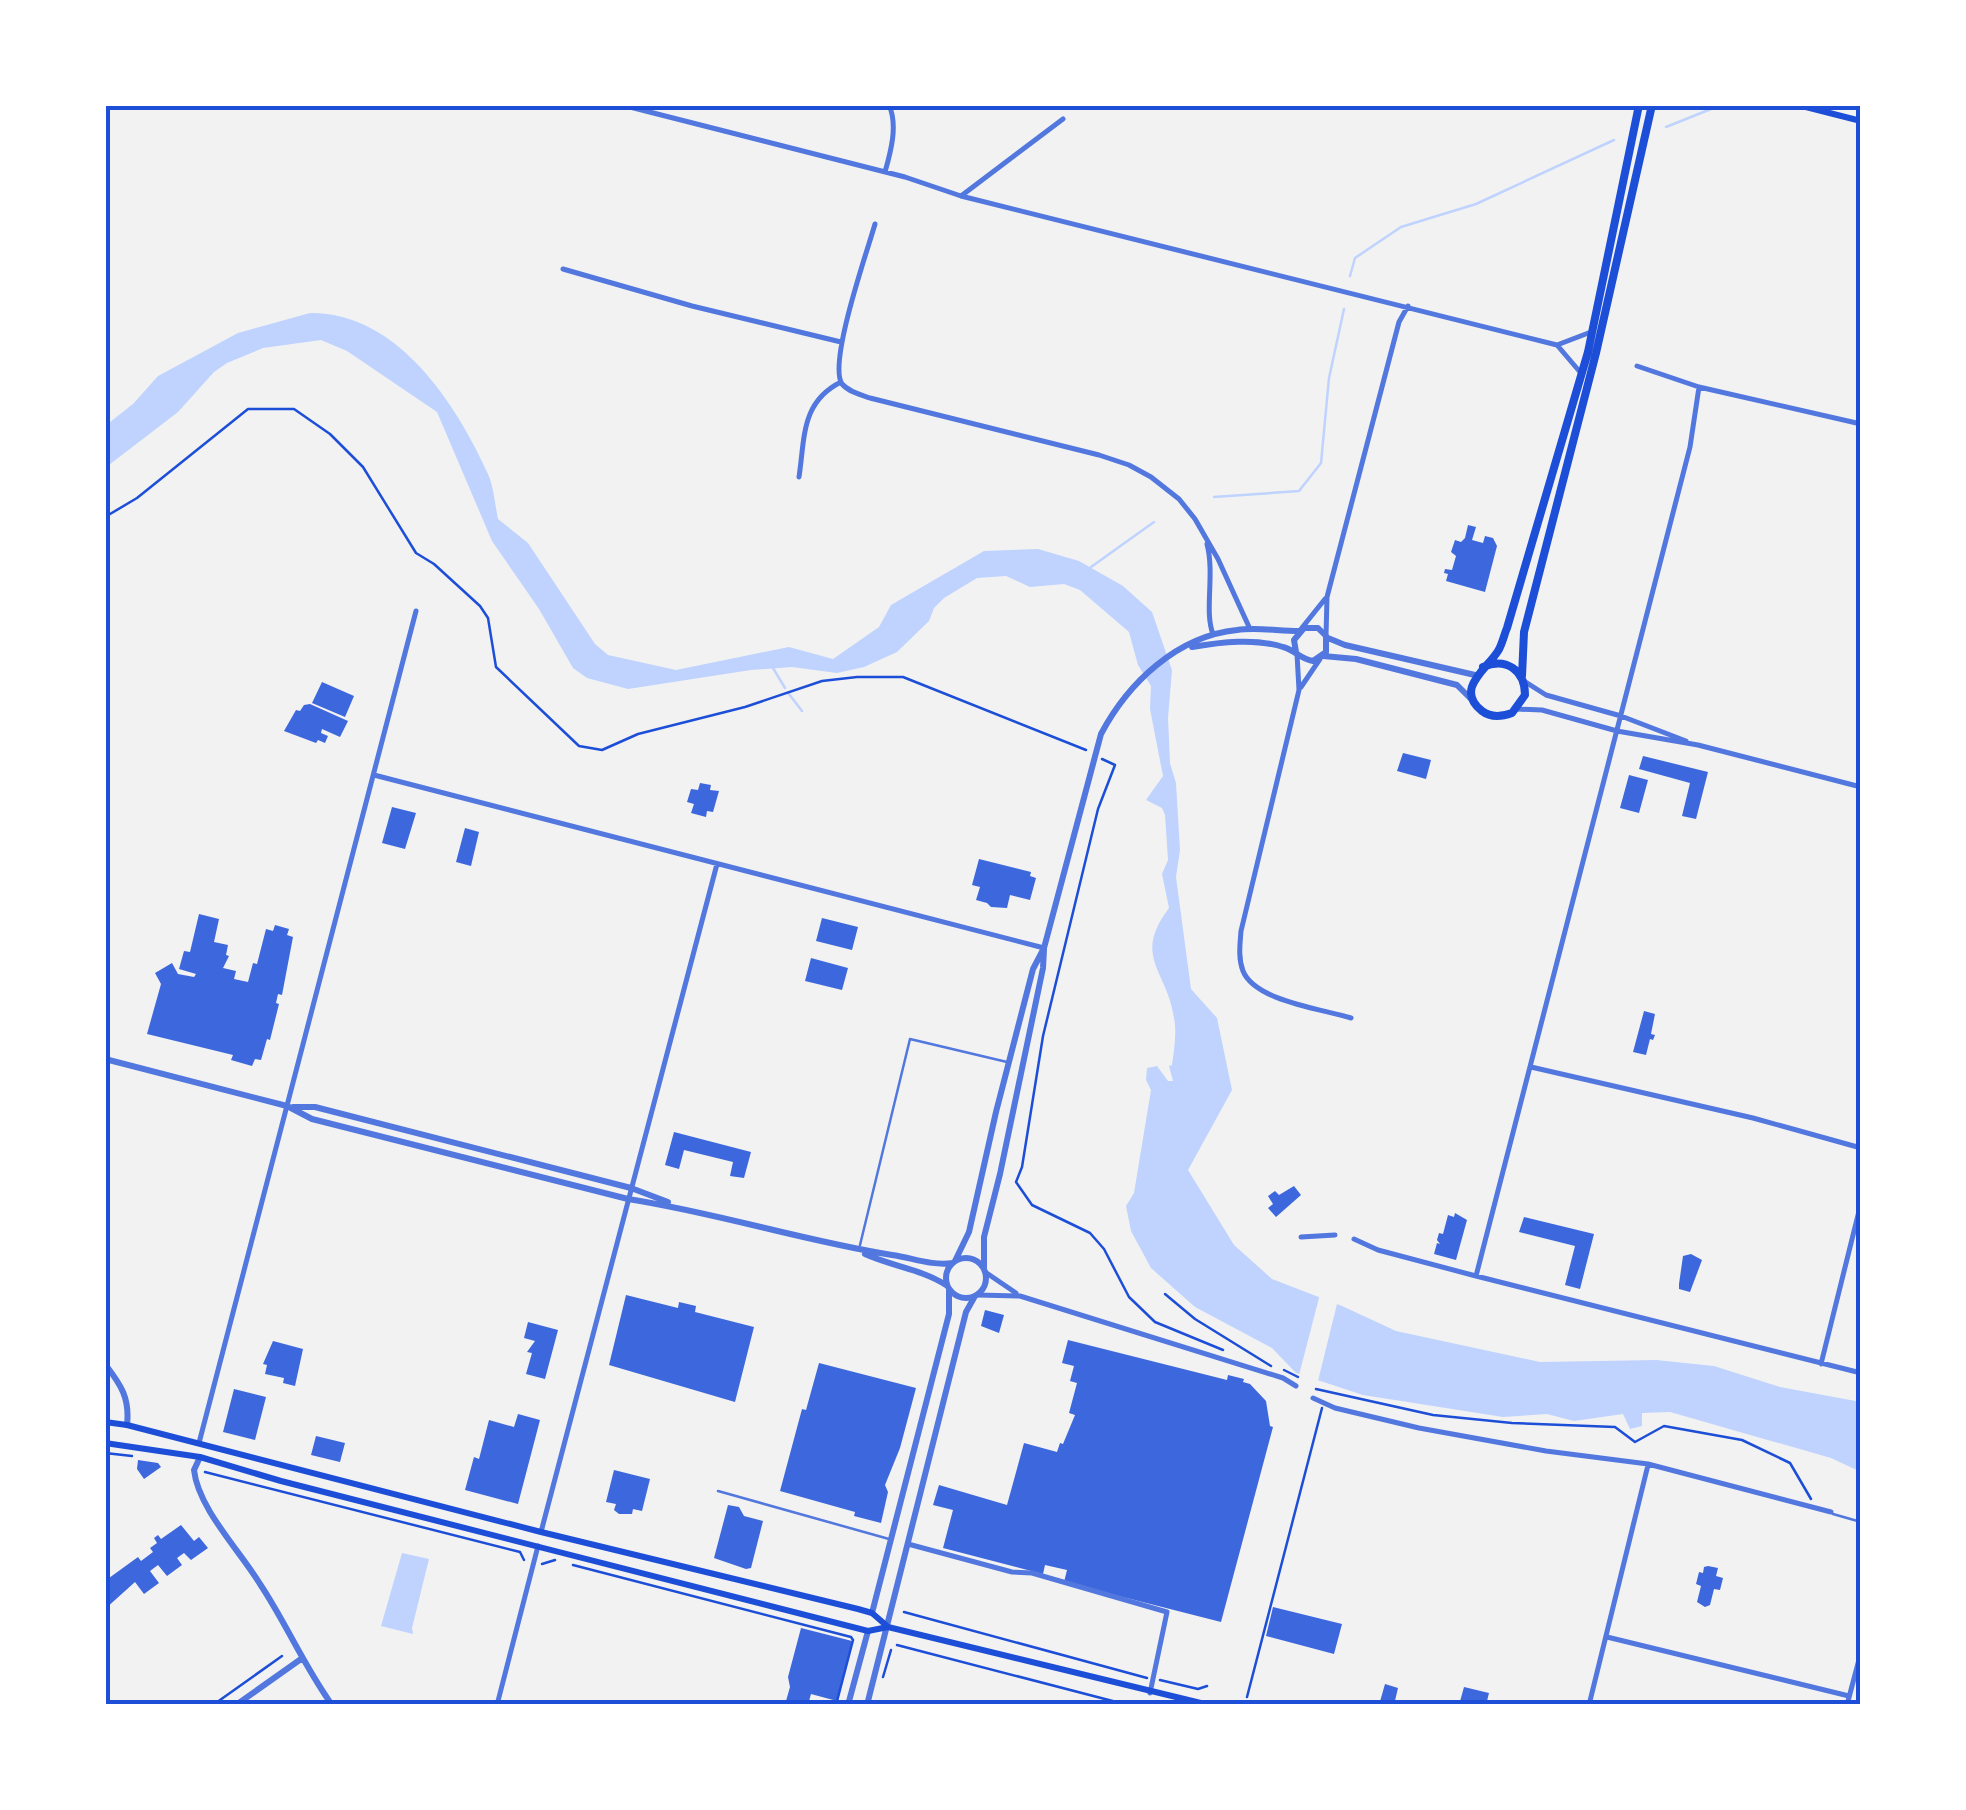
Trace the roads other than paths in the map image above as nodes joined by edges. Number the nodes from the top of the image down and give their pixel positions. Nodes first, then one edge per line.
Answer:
1 (622, 105) edge
2 (889, 105) edge
3 (1639, 105) edge
4 (1652, 105) edge
5 (1798, 105) edge
6 (1064, 120) dead end
7 (1861, 121) edge
8 (885, 172) junction
9 (961, 196) junction
10 (875, 224) dead end
11 (563, 269) dead end
12 (1408, 306) junction
13 (1593, 331) junction
14 (841, 342) junction
15 (1557, 345) junction
16 (1637, 366) dead end
17 (1582, 374) junction
18 (841, 382) junction
19 (1699, 387) junction
20 (1861, 424) edge
21 (799, 477) dead end
22 (1204, 536) junction
23 (1327, 597) junction
24 (416, 611) dead end
25 (1250, 629) junction
26 (1300, 630) junction
27 (1214, 634) junction
28 (1327, 637) junction
29 (1240, 642) junction
30 (1182, 650) junction
31 (1296, 653) junction
32 (1322, 657) junction
33 (1484, 667) junction
34 (1475, 676) junction
35 (1523, 678) junction
36 (1300, 690) junction
37 (1474, 702) junction
38 (1516, 709) junction
39 (1620, 716) junction
40 (1617, 731) junction
41 (1698, 745) junction
42 (373, 775) junction
43 (1861, 787) edge
44 (717, 864) junction
45 (1044, 948) junction
46 (1352, 1018) dead end
47 (1028, 1038) junction
48 (105, 1059) edge
49 (1008, 1063) junction
50 (1531, 1067) junction
51 (999, 1100) junction
52 (287, 1106) junction
53 (1008, 1130) junction
54 (1861, 1148) edge
55 (631, 1188) junction
56 (628, 1199) junction
57 (1861, 1203) edge
58 (681, 1207) junction
59 (1335, 1236) dead end
60 (1300, 1238) dead end
61 (1354, 1239) dead end
62 (859, 1252) junction
63 (954, 1262) junction
64 (985, 1270) junction
65 (1476, 1276) junction
66 (949, 1288) junction
67 (976, 1295) junction
68 (1020, 1296) junction
69 (105, 1364) edge
70 (1821, 1364) junction
71 (1861, 1373) edge
72 (1296, 1386) dead end
73 (1313, 1398) dead end
74 (105, 1422) edge
75 (126, 1425) junction
76 (105, 1443) edge
77 (199, 1443) junction
78 (200, 1457) junction
79 (1648, 1464) junction
80 (718, 1491) dead end
81 (1830, 1512) joint
82 (1861, 1522) edge
83 (541, 1532) junction
84 (892, 1540) junction
85 (908, 1544) junction
86 (538, 1546) junction
87 (872, 1613) junction
88 (888, 1627) junction
89 (868, 1631) junction
90 (1607, 1636) junction
91 (1861, 1652) edge
92 (301, 1659) junction
93 (1150, 1693) junction
94 (1850, 1696) junction
95 (236, 1705) edge
96 (332, 1705) edge
97 (497, 1705) edge
98 (848, 1705) edge
99 (868, 1705) edge
100 (1209, 1705) edge
101 (1589, 1705) edge
102 (1847, 1705) edge

1 - 8 street
2 - 8 street
3 - 13 highway
4 - 35 highway
5 - 7 main road
6 - 9 street
8 - 9 street
9 - 12 street
10 - 14 street
11 - 14 street
12 - 15 street
12 - 23 street
13 - 15 street
13 - 17 highway
14 - 18 street
15 - 17 street
16 - 19 street
17 - 33 highway
18 - 21 street
18 - 22 street
19 - 20 street
19 - 39 street
22 - 25 street
22 - 27 street
23 - 26 street
23 - 28 street
24 - 42 street
25 - 26 street
25 - 27 street
26 - 28 street
26 - 31 street
27 - 29 street
27 - 30 street
28 - 32 street
28 - 34 street
29 - 30 street
29 - 31 street
30 - 45 street
31 - 32 street
31 - 36 street
32 - 36 street
32 - 37 street
33 - 34 highway
33 - 35 highway
34 - 37 highway
35 - 38 highway
35 - 39 street
36 - 46 street
37 - 38 highway
38 - 40 street
39 - 40 street
39 - 41 street
40 - 41 street
40 - 50 street
41 - 43 street
42 - 44 street
42 - 52 street
44 - 45 street
44 - 55 street
45 - 47 street
45 - 49 street
47 - 49 street
47 - 53 street
48 - 52 street
49 - 51 street
49 - 62 lane
50 - 54 street
50 - 65 street
51 - 53 street
51 - 63 street
52 - 55 street
52 - 56 street
52 - 77 street
53 - 64 street
55 - 56 street
55 - 58 street
56 - 58 street
56 - 83 street
57 - 70 street
58 - 62 street
59 - 60 street
61 - 65 street
62 - 63 street
62 - 66 street
63 - 64 street
63 - 66 street
64 - 67 street
64 - 68 street
65 - 70 street
66 - 67 street
66 - 84 street
67 - 68 street
67 - 85 street
68 - 72 street
69 - 75 street
70 - 71 street
73 - 79 street
74 - 75 main road
75 - 77 main road
76 - 78 main road
77 - 78 main road
77 - 83 main road
78 - 86 main road
78 - 92 street
79 - 81 street
79 - 90 street
80 - 84 lane
81 - 82 lane
83 - 86 main road
83 - 87 main road
84 - 87 street
85 - 88 street
85 - 93 street
86 - 89 main road
86 - 97 street
87 - 88 main road
87 - 89 main road
88 - 89 main road
88 - 93 main road
88 - 99 street
89 - 98 street
90 - 94 street
90 - 101 street
91 - 94 street
92 - 95 street
92 - 96 street
93 - 100 main road
94 - 102 street

